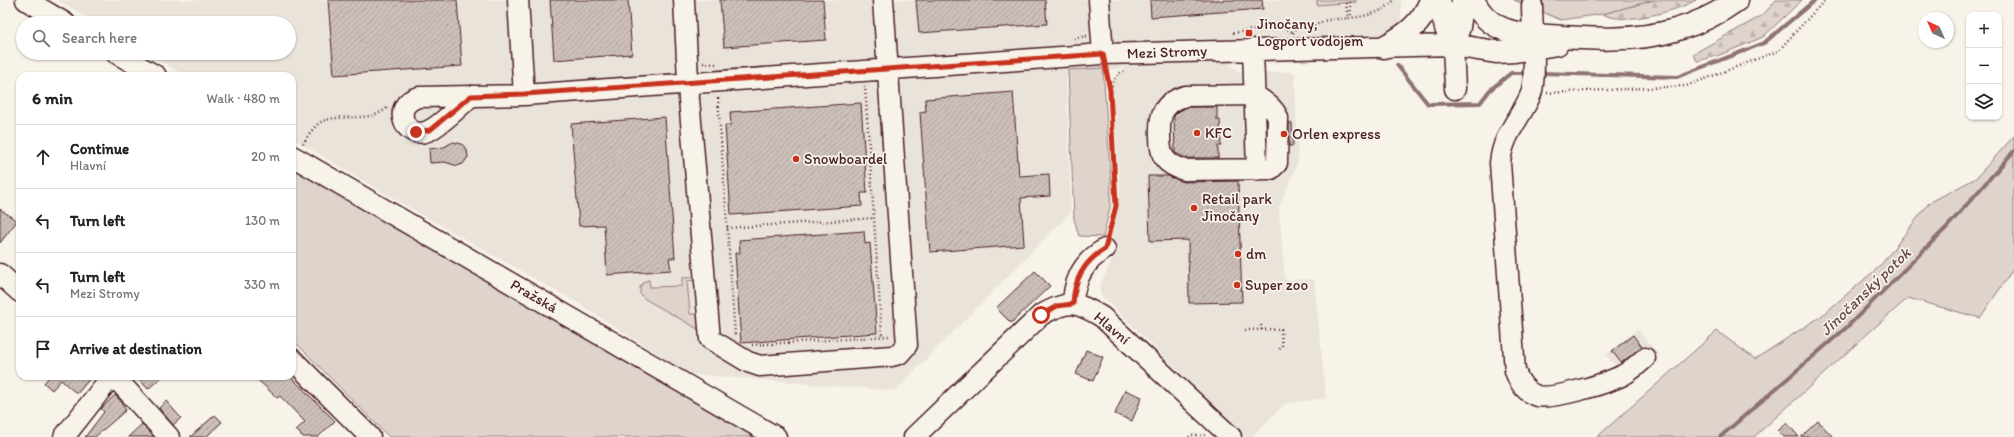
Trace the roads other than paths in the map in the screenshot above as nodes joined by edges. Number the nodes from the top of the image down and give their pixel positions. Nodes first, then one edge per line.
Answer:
1 (26, 0) edge
2 (518, 0) edge
3 (684, 0) edge
4 (883, 0) edge
5 (1099, 0) edge
6 (1431, 0) edge
7 (1439, 0) edge
8 (1462, 0) edge
9 (1473, 0) edge
10 (1737, 0) edge
11 (1532, 5) dead end
12 (53, 16) edge
13 (1453, 45) junction
14 (1384, 47) junction
15 (1258, 49) junction
16 (1103, 54) junction
17 (128, 60) edge
18 (1533, 64) junction
19 (887, 69) junction
20 (149, 72) edge
21 (688, 83) junction
22 (1455, 89) dead end
23 (524, 94) junction
24 (1255, 95) junction
25 (471, 96) dead end
26 (296, 158) edge
27 (1105, 249) road end
28 (0, 274) edge
29 (16, 288) edge
30 (1073, 304) junction
31 (1645, 358) dead end
32 (296, 363) edge
33 (110, 380) edge
34 (117, 380) edge
35 (64, 437) edge
36 (169, 437) edge
37 (370, 437) edge
38 (776, 437) edge
39 (914, 437) edge
40 (1231, 437) edge

1 - 12 street
2 - 23 street
3 - 21 street
4 - 19 street
5 - 16 street
6 - 14 main road
7 - 13 main road
8 - 13 main road
9 - 18 main road
10 - 18 main road
11 - 18 street
13 - 14 street, Mezi Stromy
13 - 18 main road
13 - 22 street
14 - 15 street, Mezi Stromy
15 - 16 street, Mezi Stromy
15 - 24 street
16 - 19 street, Mezi Stromy
17 - 20 street
18 - 31 street
19 - 21 street, Mezi Stromy
19 - 21 street
21 - 23 street, Mezi Stromy
23 - 25 street, Mezi Stromy
24 - 24 street
26 - 38 street, Pražská
27 - 30 street
28 - 29 street
30 - 39 street
30 - 40 street, Hlavní
32 - 37 street
33 - 35 street
34 - 36 street

